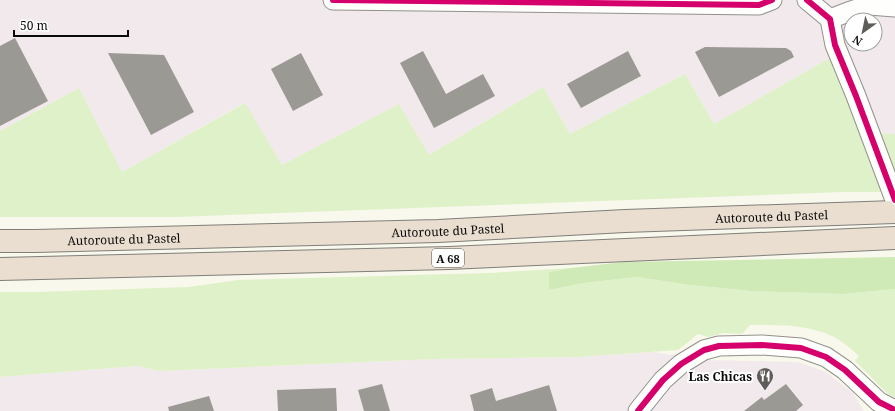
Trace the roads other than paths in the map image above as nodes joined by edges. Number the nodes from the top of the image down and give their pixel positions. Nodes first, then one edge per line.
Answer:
1 (333, 0) edge
2 (772, 0) edge
3 (807, 0) edge
4 (895, 7) edge
5 (830, 19) junction
6 (892, 208) edge
7 (895, 238) edge
8 (0, 241) edge
9 (0, 269) edge
10 (894, 410) edge
11 (638, 411) edge

1 - 2 street
3 - 5 street
4 - 5 street
5 - 6 street
6 - 8 highway, Autoroute du Pastel / A 68
7 - 9 highway, A 68
10 - 11 street

